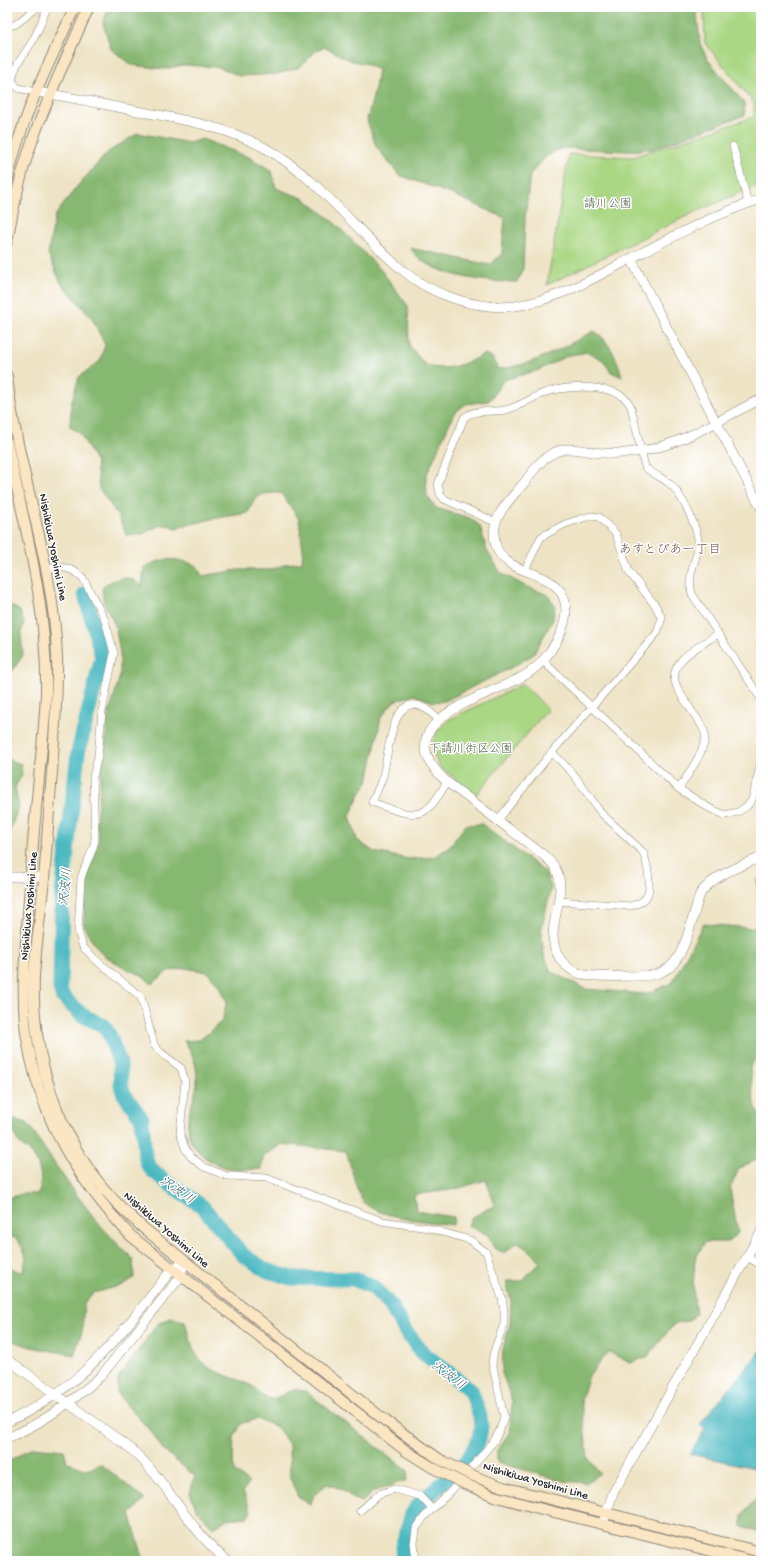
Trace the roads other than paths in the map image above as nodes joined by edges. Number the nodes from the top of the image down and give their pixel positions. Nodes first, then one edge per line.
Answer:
1 (38, 7) edge
2 (47, 7) edge
3 (75, 7) edge
4 (89, 7) edge
5 (7, 27) edge
6 (14, 84) junction
7 (7, 89) edge
8 (36, 92) junction
9 (50, 94) junction
10 (734, 146) dead end
11 (7, 182) edge
12 (761, 199) edge
13 (748, 203) junction
14 (7, 242) edge
15 (631, 259) junction
16 (7, 376) edge
17 (761, 399) edge
18 (716, 422) junction
19 (7, 442) edge
20 (641, 452) junction
21 (761, 508) edge
22 (495, 522) junction
23 (48, 569) junction
24 (525, 570) junction
25 (718, 634) junction
26 (543, 661) junction
27 (761, 699) edge
28 (592, 707) junction
29 (438, 719) junction
30 (552, 752) junction
31 (761, 762) edge
32 (447, 782) junction
33 (679, 788) junction
34 (498, 820) junction
35 (761, 857) edge
36 (7, 877) edge
37 (30, 877) junction
38 (44, 878) junction
39 (558, 901) junction
40 (761, 1232) edge
41 (747, 1257) junction
42 (184, 1261) junction
43 (761, 1265) edge
44 (176, 1273) junction
45 (7, 1359) edge
46 (57, 1395) junction
47 (68, 1403) junction
48 (7, 1422) edge
49 (7, 1438) edge
50 (431, 1508) junction
51 (360, 1511) dead end
52 (606, 1512) junction
53 (603, 1523) junction
54 (761, 1552) edge
55 (228, 1561) edge
56 (416, 1561) edge
57 (752, 1561) edge

1 - 5 street
2 - 6 street
3 - 8 main road
4 - 9 main road
6 - 7 street
6 - 8 street
8 - 9 street
8 - 11 main road
9 - 14 main road
9 - 15 street
10 - 13 street
12 - 13 street
13 - 15 street
15 - 18 street
16 - 23 main road, Nishikiwa Yoshimi Line
17 - 18 street
18 - 20 street
18 - 21 street
19 - 37 main road, Nishikiwa Yoshimi Line
20 - 22 street
20 - 22 street
20 - 25 street
22 - 24 street
23 - 38 main road, Nishikiwa Yoshimi Line
23 - 50 street
24 - 26 street
24 - 28 street
25 - 27 street
25 - 33 street
26 - 28 street
26 - 29 street
28 - 30 street
28 - 33 street
29 - 32 street
29 - 32 street
30 - 34 street
30 - 39 street
31 - 33 street
32 - 34 street
34 - 39 street
35 - 39 street
36 - 37 street
37 - 38 street
37 - 44 main road, Nishikiwa Yoshimi Line
38 - 42 main road, Nishikiwa Yoshimi Line
40 - 41 street
41 - 43 street
41 - 52 street
42 - 44 street
42 - 52 main road, Nishikiwa Yoshimi Line, bridge
44 - 46 street
44 - 47 street
44 - 53 main road, Nishikiwa Yoshimi Line, bridge
45 - 46 street
46 - 47 street
46 - 48 street
47 - 49 street
47 - 55 street
50 - 51 street
50 - 56 street
52 - 53 street
52 - 54 main road, Nishikiwa Yoshimi Line
53 - 57 main road, Nishikiwa Yoshimi Line

